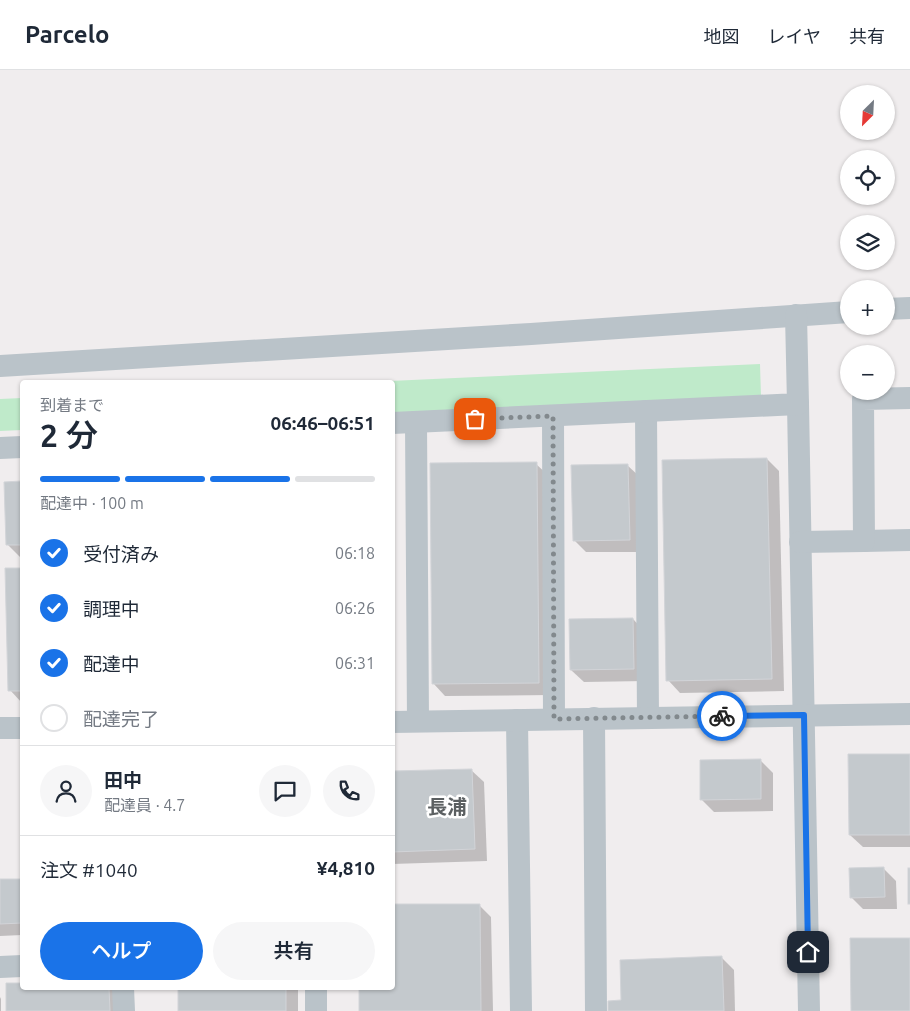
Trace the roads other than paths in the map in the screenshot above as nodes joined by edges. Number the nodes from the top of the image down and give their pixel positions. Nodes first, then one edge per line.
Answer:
1 (910, 308) edge
2 (895, 309) edge
3 (840, 313) edge
4 (796, 315) junction
5 (0, 366) edge
6 (910, 398) edge
7 (798, 404) junction
8 (646, 411) junction
9 (553, 416) junction
10 (416, 422) junction
11 (395, 423) edge
12 (20, 447) edge
13 (0, 448) edge
14 (910, 540) edge
15 (864, 541) junction
16 (800, 542) junction
17 (910, 714) edge
18 (804, 715) junction
19 (594, 718) junction
20 (648, 718) junction
21 (554, 719) junction
22 (517, 720) junction
23 (395, 722) edge
24 (418, 722) junction
25 (0, 728) edge
26 (20, 728) edge
27 (20, 966) edge
28 (0, 967) edge
29 (123, 990) edge
30 (316, 990) edge
31 (124, 1011) edge
32 (316, 1011) edge
33 (521, 1011) edge
34 (596, 1011) edge
35 (809, 1011) edge

1 - 2 street
3 - 4 street
4 - 5 street
4 - 7 street
6 - 15 street
7 - 8 street
7 - 16 street
8 - 9 street
8 - 20 street
9 - 10 street
9 - 21 street
10 - 11 street
10 - 24 street
12 - 13 street
14 - 15 street
15 - 16 street
16 - 18 street
17 - 18 street
18 - 20 street
18 - 35 street
19 - 20 street
19 - 21 street
19 - 34 street
21 - 22 street
22 - 24 street
22 - 33 street
23 - 24 street
25 - 26 street
27 - 28 street
29 - 31 street
30 - 32 street

